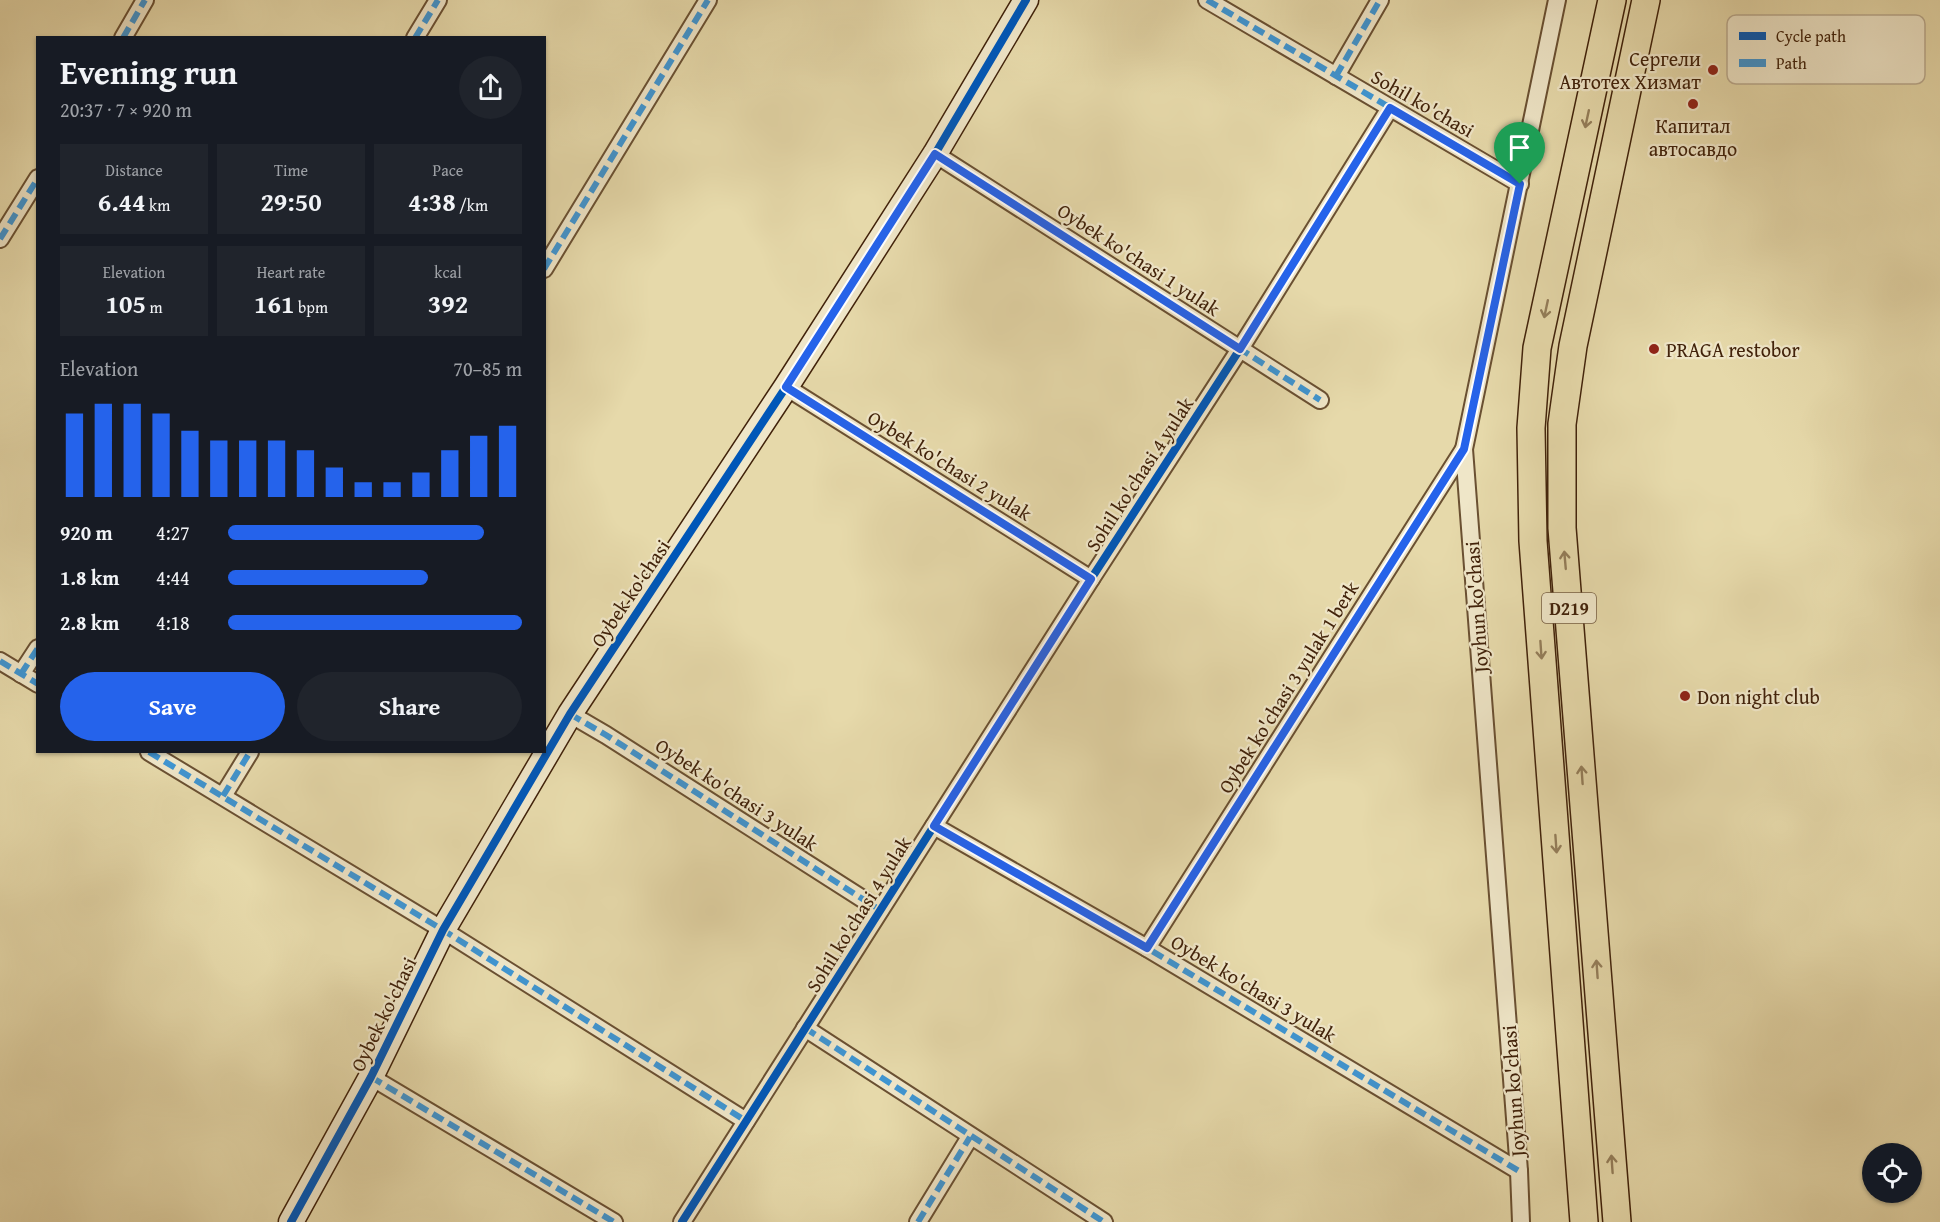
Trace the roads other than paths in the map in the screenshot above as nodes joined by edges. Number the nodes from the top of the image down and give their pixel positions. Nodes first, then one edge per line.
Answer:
1 (145, 0) edge
2 (438, 0) edge
3 (708, 0) edge
4 (1026, 0) edge
5 (1207, 0) edge
6 (1380, 0) edge
7 (1557, 0) edge
8 (1612, 0) edge
9 (1646, 0) edge
10 (124, 36) edge
11 (416, 36) edge
12 (1336, 76) junction
13 (1390, 108) junction
14 (935, 154) junction
15 (36, 181) edge
16 (1520, 184) junction
17 (0, 239) edge
18 (546, 266) edge
19 (1240, 349) junction
20 (786, 387) junction
21 (1320, 400) dead end
22 (1464, 449) junction
23 (1091, 579) junction
24 (36, 651) edge
25 (0, 661) edge
26 (21, 674) junction
27 (36, 683) edge
28 (570, 714) junction
29 (152, 753) edge
30 (249, 753) edge
31 (223, 796) junction
32 (934, 826) junction
33 (880, 910) junction
34 (443, 930) junction
35 (1147, 948) junction
36 (806, 1028) junction
37 (371, 1077) junction
38 (746, 1121) junction
39 (970, 1137) junction
40 (1519, 1171) junction
41 (291, 1222) edge
42 (614, 1222) edge
43 (682, 1222) edge
44 (918, 1222) edge
45 (1104, 1222) edge
46 (1521, 1222) edge
47 (1584, 1222) edge
48 (1617, 1222) edge

1 - 10 street
2 - 11 street
3 - 18 street
4 - 14 street, Oybek ko'chasi
5 - 12 street, Sohil ko'chasi
6 - 12 street
7 - 16 street, Joyhun ko'chasi
8 -> 47 main road, D219
48 -> 9 main road, D219
12 - 13 street, Sohil ko'chasi
13 - 16 street, Sohil ko'chasi
13 - 19 street, Sohil ko'chasi 4 yulak
14 - 19 street, Oybek ko'chasi 1 yulak
14 - 20 street, Oybek ko'chasi
15 - 17 street
16 - 22 street, Joyhun ko'chasi
19 - 21 street, Oybek ko'chasi 1 yulak
19 - 23 street, Sohil ko'chasi 4 yulak
20 - 23 street, Oybek ko'chasi 2 yulak
20 - 28 street, Oybek ko'chasi
22 - 35 street, Oybek ko'chasi 3 yulak 1 berk
22 - 40 street, Joyhun ko'chasi
23 - 32 street, Sohil ko'chasi 4 yulak
24 - 26 street
25 - 26 street
26 - 27 street
28 - 33 street, Oybek ko'chasi 3 yulak
28 - 34 street, Oybek ko'chasi
29 - 31 street
30 - 31 street
31 - 34 street
32 - 33 street, Sohil ko'chasi 4 yulak
32 - 35 street, Oybek ko'chasi 3 yulak
33 - 36 street, Sohil ko'chasi 4 yulak
34 - 37 street, Oybek ko'chasi
34 - 38 street
35 - 40 street, Oybek ko'chasi 3 yulak
36 - 38 street, Sohil ko'chasi 4 yulak
36 - 39 street
37 - 41 street, Oybek ko'chasi
37 - 42 street, Oybek ko'chasi
38 - 43 street, Sohil ko'chasi 4 yulak
39 - 44 street
39 - 45 street
40 - 46 street, Joyhun ko'chasi

